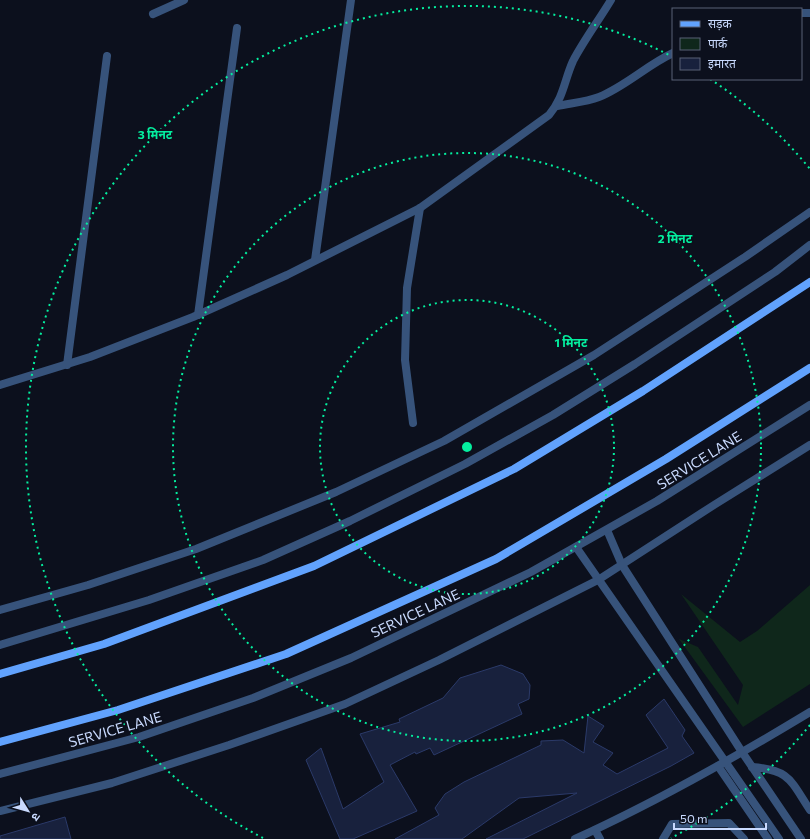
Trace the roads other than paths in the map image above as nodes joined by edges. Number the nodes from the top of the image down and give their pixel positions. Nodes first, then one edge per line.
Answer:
1 (184, 0) edge
2 (351, 0) edge
3 (611, 0) edge
4 (153, 14) dead end
5 (237, 28) dead end
6 (672, 52) edge
7 (107, 56) dead end
8 (557, 106) junction
9 (420, 208) junction
10 (810, 212) edge
11 (810, 244) edge
12 (315, 260) junction
13 (810, 282) edge
14 (198, 315) junction
15 (67, 364) junction
16 (810, 368) edge
17 (0, 385) edge
18 (810, 405) edge
19 (413, 423) dead end
20 (810, 445) edge
21 (606, 530) junction
22 (576, 547) junction
23 (622, 566) junction
24 (598, 580) junction
25 (0, 610) edge
26 (0, 645) edge
27 (0, 674) edge
28 (810, 712) edge
29 (0, 742) edge
30 (742, 752) junction
31 (721, 764) junction
32 (752, 767) junction
33 (0, 774) edge
34 (810, 810) edge
35 (0, 811) edge
36 (595, 830) junction
37 (575, 839) edge
38 (600, 839) edge
39 (662, 839) edge
40 (744, 839) edge
41 (768, 839) edge
42 (779, 839) edge
43 (801, 839) edge

1 - 4 street
2 - 12 street
3 - 8 street
5 - 14 street
6 - 8 street
7 - 15 street
8 - 9 street
9 - 12 street
9 - 19 street
10 - 25 street
11 - 26 street
12 - 14 street
13 - 27 main road
14 - 15 street
15 - 17 street
16 - 29 main road
18 - 21 street, SERVICE LANE
20 - 23 street
21 - 22 street, SERVICE LANE
21 - 23 street
22 - 24 street
22 - 33 street, SERVICE LANE
23 - 24 street
23 - 30 street
24 - 31 street
24 - 35 street
28 - 30 street
30 - 31 street
30 - 32 street
31 - 36 street
31 - 41 street
31 - 42 street
32 - 34 street
32 - 43 street
36 - 37 street
36 - 38 street
39 - 40 street

